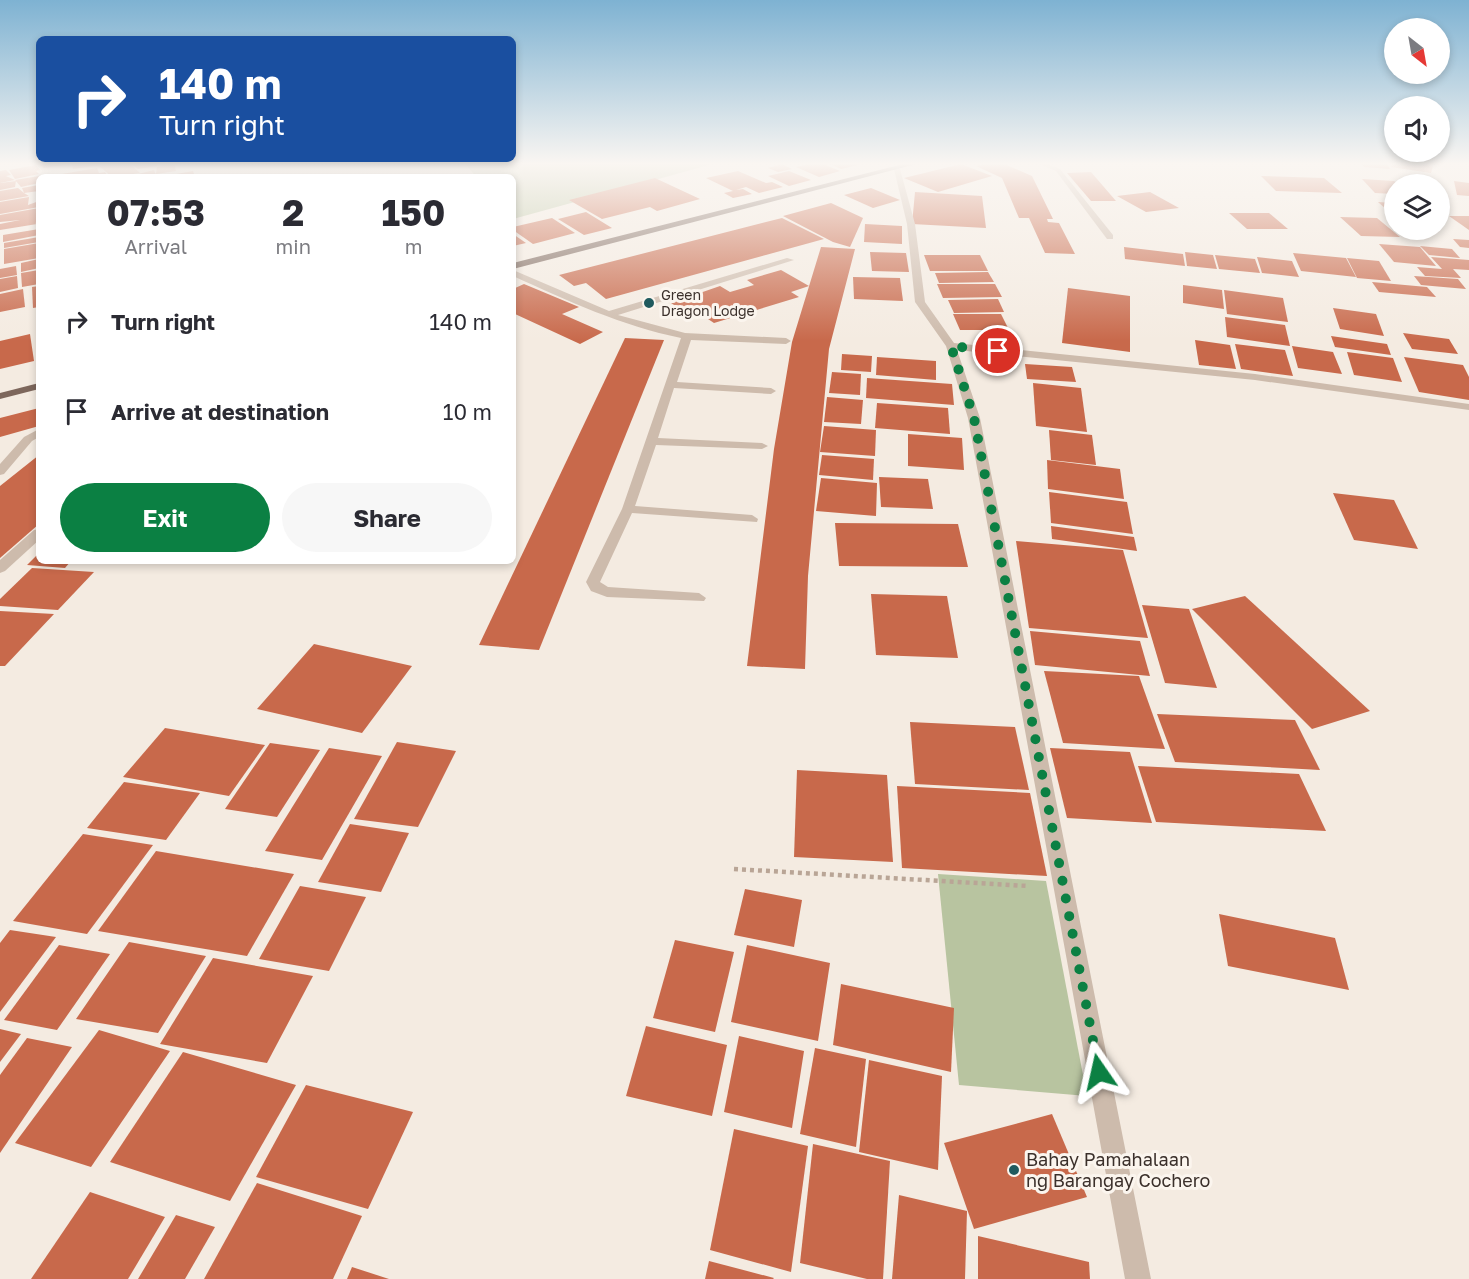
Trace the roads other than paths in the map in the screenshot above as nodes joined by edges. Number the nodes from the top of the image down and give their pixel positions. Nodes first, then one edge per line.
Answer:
1 (688, 222) edge
2 (910, 222) edge
3 (1098, 222) edge
4 (1110, 237) dead end
5 (790, 260) dead end
6 (516, 265) edge
7 (516, 274) edge
8 (610, 314) junction
9 (687, 336) junction
10 (786, 341) dead end
11 (951, 346) junction
12 (672, 385) junction
13 (36, 387) edge
14 (771, 391) dead end
15 (0, 396) edge
16 (1469, 407) edge
17 (36, 434) edge
18 (653, 441) junction
19 (762, 446) dead end
20 (0, 471) edge
21 (628, 509) junction
22 (752, 519) dead end
23 (36, 535) edge
24 (0, 568) edge
25 (699, 598) dead end
26 (1138, 1279) edge

1 - 6 main road
2 - 11 street
3 - 4 street
5 - 8 street
7 - 8 street
8 - 9 street
9 - 10 street
9 - 12 street
11 - 16 street
11 - 26 street
12 - 14 street
12 - 18 street
13 - 15 main road
17 - 20 street
18 - 19 street
18 - 21 street
21 - 22 street
21 - 25 street
23 - 24 street

